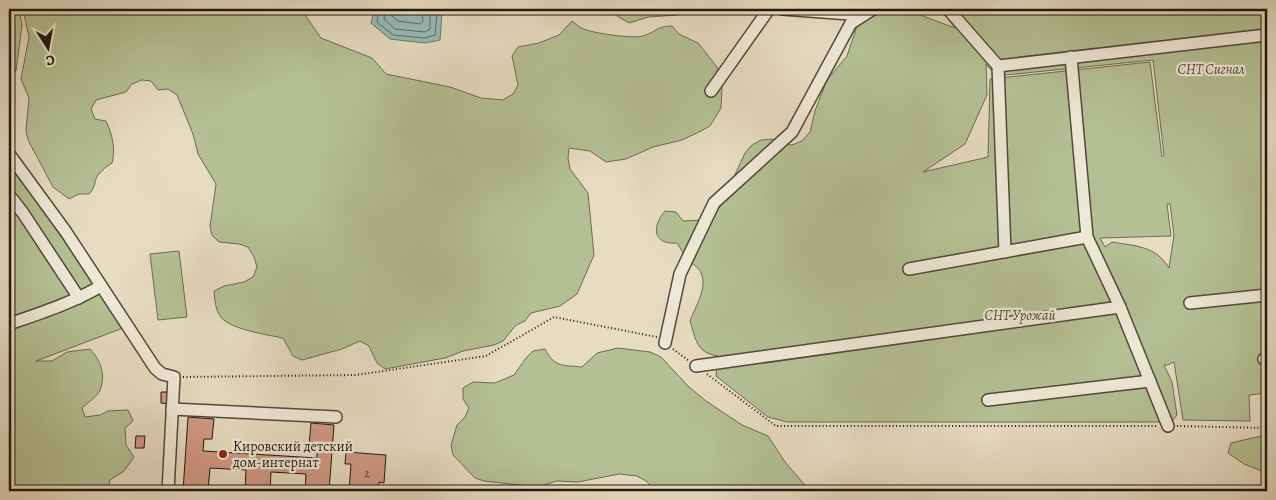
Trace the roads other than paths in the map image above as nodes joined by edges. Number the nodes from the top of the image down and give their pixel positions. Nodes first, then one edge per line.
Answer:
1 (769, 9) edge
2 (782, 9) edge
3 (948, 9) edge
4 (868, 12) edge
5 (1267, 36) edge
6 (1071, 57) junction
7 (998, 66) junction
8 (711, 91) dead end
9 (9, 154) edge
10 (9, 195) edge
11 (1087, 237) junction
12 (1004, 252) junction
13 (909, 270) dead end
14 (101, 286) junction
15 (1267, 295) edge
16 (79, 298) junction
17 (1190, 303) dead end
18 (1120, 306) junction
19 (9, 324) edge
20 (665, 343) road end
21 (696, 366) road end
22 (1150, 381) junction
23 (988, 400) dead end
24 (172, 409) junction
25 (336, 417) dead end
26 (1168, 426) road end
27 (168, 491) edge

1 - 8 street
2 - 4 street
3 - 7 street
4 - 20 street
5 - 6 street
6 - 7 street
6 - 11 street
7 - 12 street
9 - 14 street
10 - 16 street
11 - 12 street
11 - 18 street
12 - 13 street
14 - 16 street
14 - 24 street
15 - 17 street
16 - 19 street
18 - 21 street
18 - 22 street
22 - 23 street
22 - 26 street
24 - 25 street
24 - 27 street

